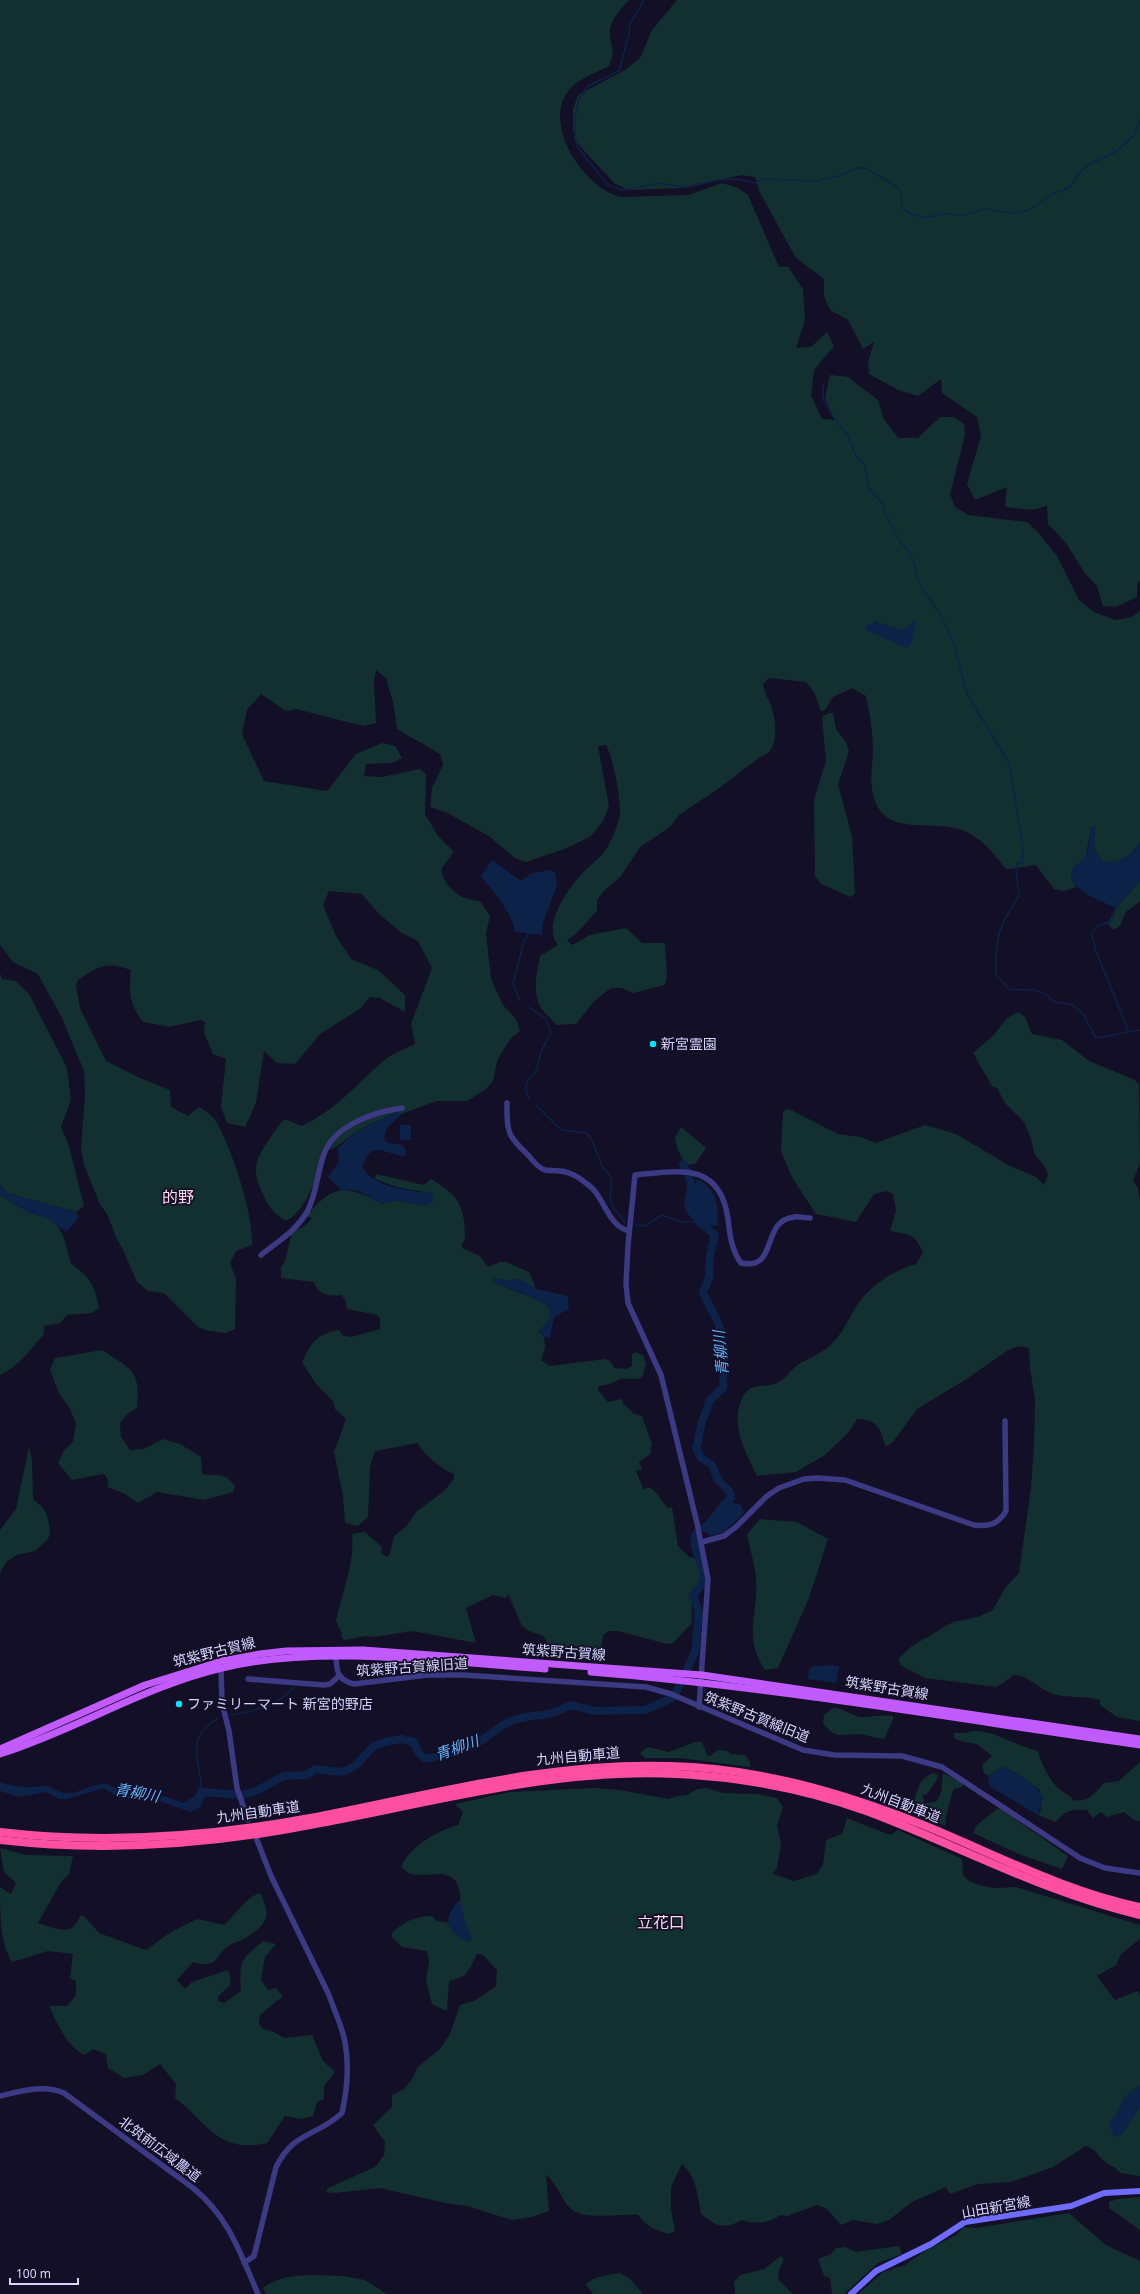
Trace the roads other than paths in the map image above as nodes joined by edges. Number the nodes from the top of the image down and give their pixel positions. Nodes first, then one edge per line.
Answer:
1 (507, 1103) dead end
2 (402, 1108) dead end
3 (810, 1218) dead end
4 (629, 1231) junction
5 (261, 1255) dead end
6 (1005, 1421) dead end
7 (702, 1542) junction
8 (336, 1653) junction
9 (221, 1668) junction
10 (339, 1676) junction
11 (701, 1678) junction
12 (248, 1679) dead end
13 (699, 1707) junction
14 (1140, 1739) edge
15 (1140, 1745) edge
16 (0, 1749) edge
17 (0, 1754) edge
18 (248, 1820) dead end
19 (0, 1832) edge
20 (0, 1840) edge
21 (257, 1840) dead end
22 (1140, 1873) edge
23 (1140, 1907) edge
24 (1140, 1915) edge
25 (0, 2096) edge
26 (1140, 2191) edge
27 (244, 2263) junction
28 (258, 2294) edge
29 (851, 2294) edge

1 - 4 street
2 - 5 street
3 - 4 street
4 - 7 street
6 - 7 street
7 - 11 street
8 - 9 main road, 筑紫野古賀線
8 - 10 street, 筑紫野古賀線旧道
8 - 11 main road, 筑紫野古賀線
8 - 16 main road, 筑紫野古賀線
9 - 17 main road, 筑紫野古賀線
9 - 18 street
10 - 12 street, 筑紫野古賀線旧道
10 - 13 street, 筑紫野古賀線旧道
11 - 13 street
11 - 14 main road, 筑紫野古賀線
11 - 15 main road, 筑紫野古賀線
13 - 22 street, 筑紫野古賀線旧道
19 - 23 highway, 九州自動車道
20 - 24 highway, 九州自動車道
21 - 27 street
25 - 27 street, 北筑前広域農道
26 - 29 main road, 山田新宮線
27 - 28 street, 北筑前広域農道

